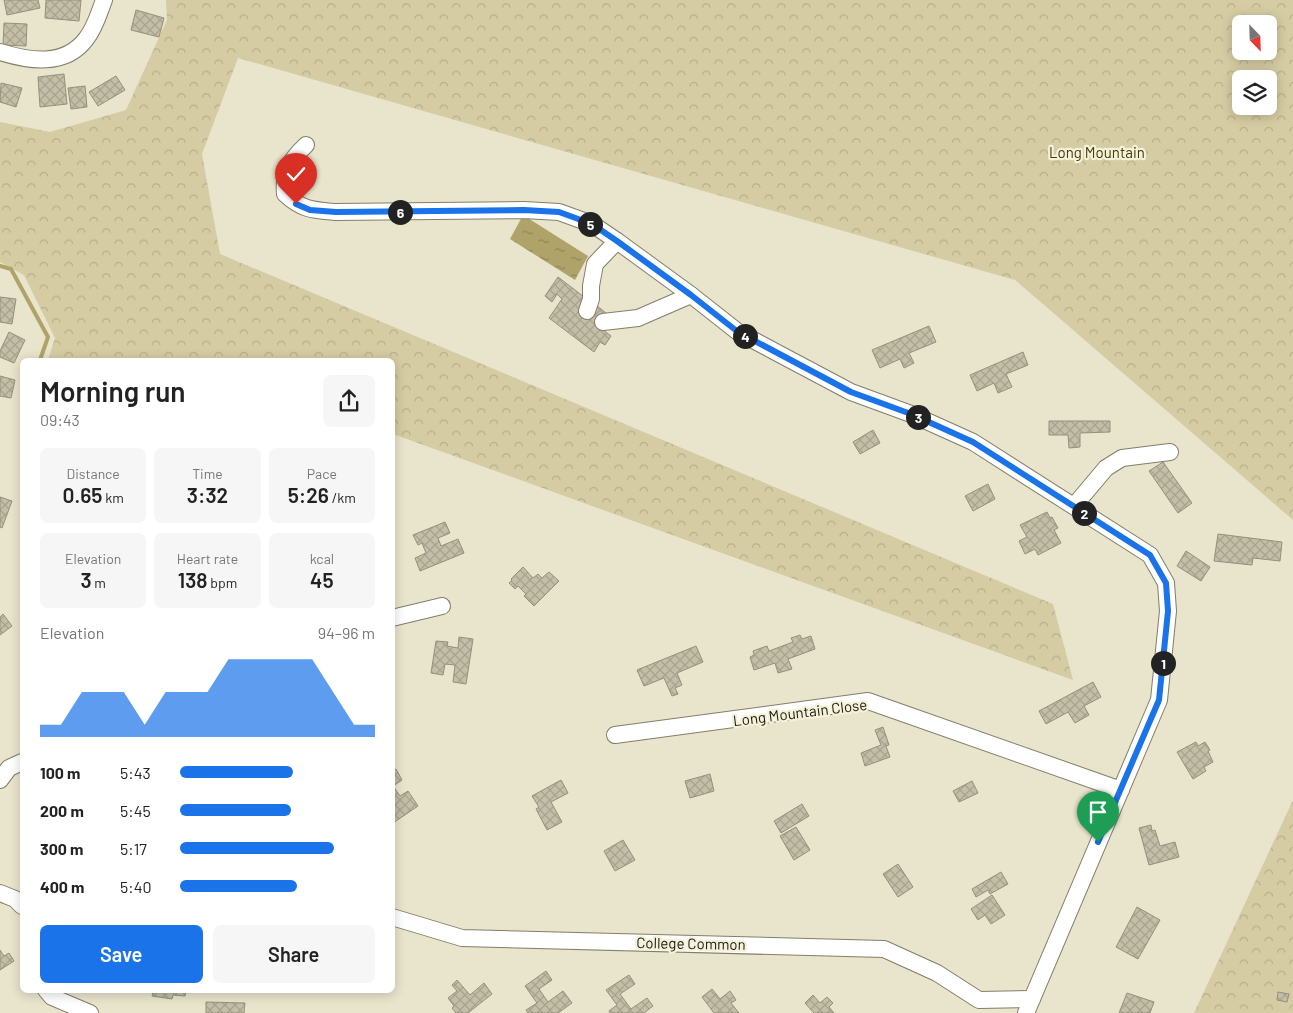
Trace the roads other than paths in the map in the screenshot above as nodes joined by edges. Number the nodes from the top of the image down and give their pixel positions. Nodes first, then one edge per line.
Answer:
1 (104, 0) edge
2 (0, 52) edge
3 (306, 145) dead end
4 (617, 241) junction
5 (691, 295) junction
6 (587, 310) dead end
7 (603, 322) dead end
8 (1170, 452) dead end
9 (1074, 506) junction
10 (442, 606) dead end
11 (395, 617) edge
12 (615, 735) dead end
13 (20, 763) edge
14 (0, 780) edge
15 (1121, 790) junction
16 (0, 894) edge
17 (20, 904) edge
18 (395, 918) edge
19 (49, 993) edge
20 (1029, 1006) edge
21 (981, 1007) edge
22 (90, 1013) edge

1 - 2 street
3 - 4 street
4 - 5 street
4 - 6 street
5 - 7 street
5 - 9 street
8 - 9 street
9 - 15 street
10 - 11 street
12 - 15 street, Long Mountain Close
13 - 14 street
15 - 20 street
16 - 17 street
18 - 21 street, College Common
19 - 22 street
20 - 21 street, College Common

